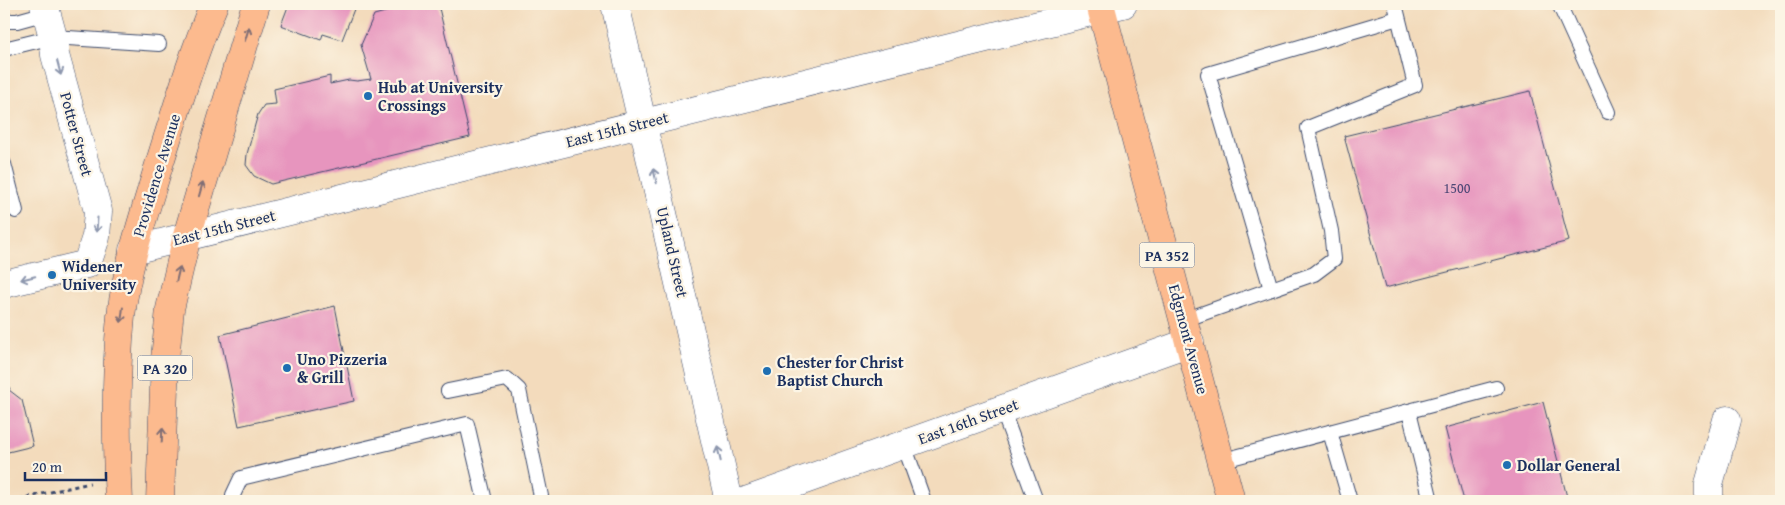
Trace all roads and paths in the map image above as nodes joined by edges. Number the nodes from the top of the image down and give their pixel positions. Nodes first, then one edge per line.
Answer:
1 (214, 4) edge
2 (256, 4) edge
3 (615, 4) edge
4 (1395, 4) edge
5 (1559, 4) edge
6 (1108, 6) edge
7 (48, 18) edge
8 (1398, 18) junction
9 (4, 21) edge
10 (159, 44) dead end
11 (4, 49) edge
12 (1608, 112) dead end
13 (642, 122) junction
14 (4, 164) edge
15 (16, 211) dead end
16 (187, 236) junction
17 (133, 250) junction
18 (4, 284) edge
19 (1271, 289) junction
20 (1187, 331) junction
21 (1496, 388) dead end
22 (448, 391) dead end
23 (1002, 410) junction
24 (1410, 411) junction
25 (1727, 420) dead end
26 (1330, 432) junction
27 (904, 444) junction
28 (1220, 460) junction
29 (118, 489) edge
30 (12, 501) edge
31 (160, 501) edge
32 (233, 501) edge
33 (483, 501) edge
34 (542, 501) edge
35 (729, 501) edge
36 (746, 501) edge
37 (924, 501) edge
38 (1036, 501) edge
39 (1231, 501) edge
40 (1350, 501) edge
41 (1431, 501) edge
42 (1709, 501) edge

1 - 17 main road, Providence Avenue / PA 320
16 -> 2 main road, PA 320
3 - 13 street, Upland Street
4 - 8 lane
5 - 12 lane
6 - 13 street, East 15th Street
6 - 20 main road, Edgmont Avenue / PA 352
7 - 9 lane
7 - 10 lane
7 - 11 lane
7 -> 18 street, Potter Street
8 - 19 lane
8 - 19 lane
13 - 16 street, East 15th Street
35 -> 13 street, Upland Street
14 - 15 lane
16 - 17 street, East 15th Street
31 -> 16 main road, PA 320
17 -> 29 main road, Providence Avenue / PA 320
19 - 20 lane
20 - 23 street, East 16th Street
20 - 28 main road, Edgmont Avenue / PA 352
21 - 24 lane
22 - 34 lane
23 - 27 street, East 16th Street
23 - 38 lane
24 - 26 lane
24 - 41 lane
25 - 42 street
26 - 28 lane
26 - 40 lane
27 - 36 street, East 16th Street
27 - 37 lane
28 - 39 main road, Edgmont Avenue / PA 352
29 - 30 path
32 - 33 lane

